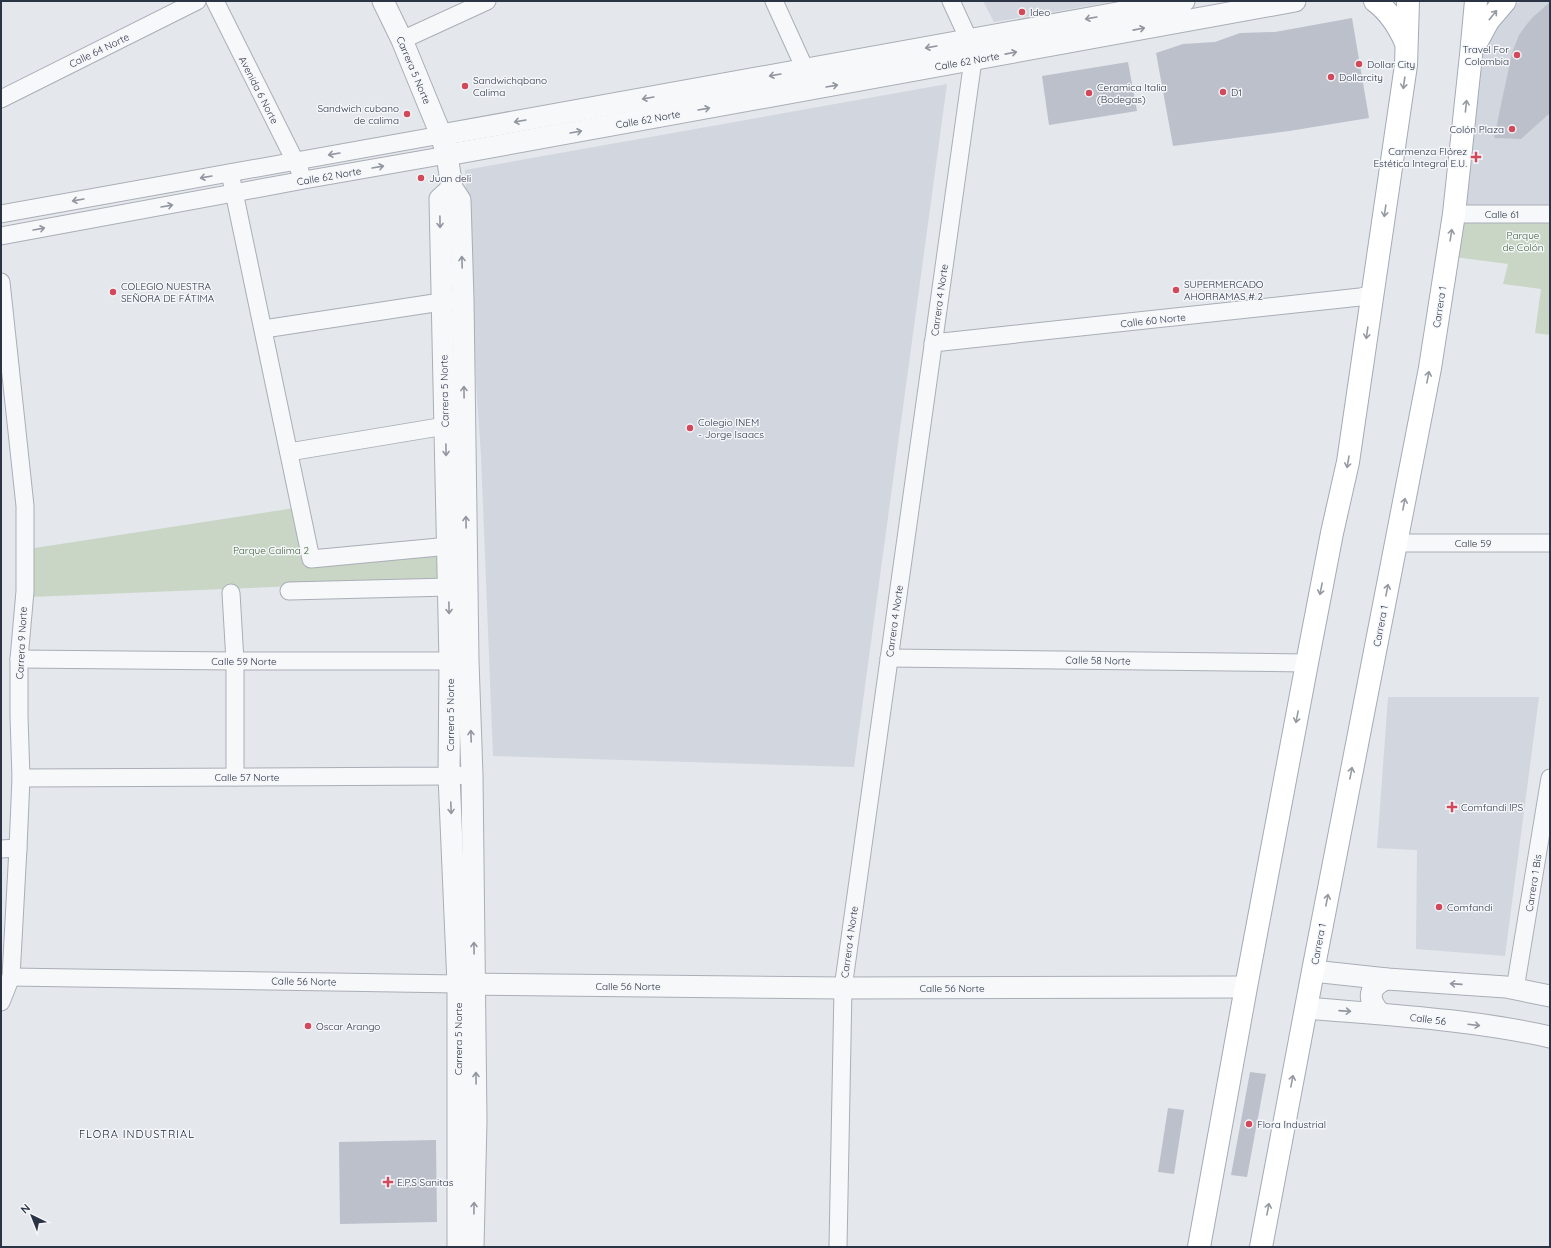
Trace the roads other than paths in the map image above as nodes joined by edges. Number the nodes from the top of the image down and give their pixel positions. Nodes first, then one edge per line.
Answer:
1 (197, 1) edge
2 (214, 1) edge
3 (383, 1) edge
4 (487, 1) edge
5 (774, 1) edge
6 (951, 1) edge
7 (1184, 1) edge
8 (1295, 1) edge
9 (1375, 1) edge
10 (1408, 1) edge
11 (1476, 1) edge
12 (1505, 1) edge
13 (402, 40) junction
14 (969, 40) junction
15 (1406, 44) junction
16 (1472, 55) junction
17 (973, 60) junction
18 (805, 69) junction
19 (1, 99) edge
20 (441, 135) junction
21 (447, 155) junction
22 (295, 161) junction
23 (230, 173) junction
24 (304, 180) junction
25 (452, 188) junction
26 (235, 194) junction
27 (1, 214) edge
28 (1454, 214) junction
29 (1550, 214) edge
30 (1, 236) edge
31 (1, 282) edge
32 (1372, 295) junction
33 (463, 299) junction
34 (442, 302) junction
35 (264, 329) junction
36 (933, 343) junction
37 (455, 426) junction
38 (289, 452) junction
39 (1396, 543) junction
40 (1550, 543) edge
41 (457, 546) junction
42 (449, 587) junction
43 (289, 591) dead end
44 (231, 593) dead end
45 (889, 658) junction
46 (19, 659) junction
47 (235, 661) junction
48 (459, 661) junction
49 (1307, 663) junction
50 (472, 775) junction
51 (450, 776) junction
52 (235, 777) junction
53 (21, 778) junction
54 (1550, 778) edge
55 (18, 848) junction
56 (1, 849) edge
57 (1313, 971) junction
58 (11, 977) junction
59 (1386, 979) junction
60 (466, 984) junction
61 (1246, 987) junction
62 (843, 988) junction
63 (1515, 989) junction
64 (1550, 996) edge
65 (1, 1002) edge
66 (1306, 1008) junction
67 (1380, 1013) junction
68 (1550, 1037) edge
69 (458, 1247) edge
70 (473, 1247) edge
71 (838, 1247) edge
72 (1199, 1247) edge
73 (1261, 1247) edge

1 - 19 street, Calle 64 Norte
2 - 22 street, Avenida 6 Norte
3 - 13 street, Carrera 5 Norte
4 - 13 street
5 - 18 street
6 - 14 street, Carrera 4 Norte
7 -> 14 street, Calle 62 Norte
17 -> 8 street, Calle 62 Norte
9 - 15 main road
10 - 15 main road
11 - 16 main road, Carrera 1
16 -> 12 main road
13 - 20 street, Carrera 5 Norte
14 - 17 street, Carrera 4 Norte
14 -> 18 street, Calle 62 Norte
15 -> 32 main road
28 -> 16 main road, Carrera 1
21 -> 17 street, Calle 62 Norte
17 - 36 street, Carrera 4 Norte
18 -> 20 street, Calle 62 Norte
20 - 21 street, Carrera 5 Norte
20 -> 22 street, Calle 62 Norte
24 -> 21 street, Calle 62 Norte
21 - 25 street, Carrera 5 Norte
22 - 23 street, Calle 62 Norte
22 - 24 street, Avenida 6 Norte
23 - 26 street
23 -> 27 street, Calle 62 Norte
24 - 26 street, Calle 62 Norte
33 -> 25 street, Carrera 5 Norte
25 -> 34 street, Carrera 5 Norte
30 -> 26 street, Calle 62 Norte
26 - 35 street
28 - 29 street, Calle 61
39 -> 28 main road, Carrera 1
31 - 46 street, Carrera 9 Norte
32 - 36 street, Calle 60 Norte
32 -> 49 main road
33 - 34 street
37 -> 33 street, Carrera 5 Norte
34 - 35 street
34 - 37 street, Carrera 5 Norte
35 - 38 street
36 - 45 street, Carrera 4 Norte
37 - 38 street
37 - 41 street, Carrera 5 Norte
38 - 41 street
39 - 40 street, Calle 59
57 -> 39 main road, Carrera 1
41 - 42 street, Carrera 5 Norte
41 - 48 street, Carrera 5 Norte
42 - 43 street
42 -> 48 street, Carrera 5 Norte
44 - 47 street
45 - 49 street, Calle 58 Norte
45 - 62 street, Carrera 4 Norte
46 - 47 street, Calle 59 Norte
46 - 53 street, Carrera 9 Norte
47 - 48 street, Calle 59 Norte
47 - 52 street
50 -> 48 street, Carrera 5 Norte
48 - 51 street, Carrera 5 Norte
49 -> 61 main road
50 - 51 street, Calle 57 Norte
60 -> 50 street, Carrera 5 Norte
51 - 52 street, Calle 57 Norte
51 -> 60 street, Carrera 5 Norte
52 - 53 street, Calle 57 Norte
53 - 55 street, Carrera 9 Norte
54 - 63 street, Carrera 1 Bis
55 - 56 street
55 - 58 street, Carrera 9 Norte
57 - 59 street
57 - 66 main road, Carrera 1
58 - 60 street, Calle 56 Norte
58 - 65 street, Carrera 9 Norte
63 -> 59 street
59 - 67 street
60 - 62 street, Calle 56 Norte
60 - 69 street, Carrera 5 Norte
70 -> 60 street, Carrera 5 Norte
61 - 62 street, Calle 56 Norte
61 - 72 main road
62 - 71 street, Carrera 4 Norte
63 - 64 street
66 -> 67 street, Calle 56
73 -> 66 main road, Carrera 1
67 -> 68 street, Calle 56

